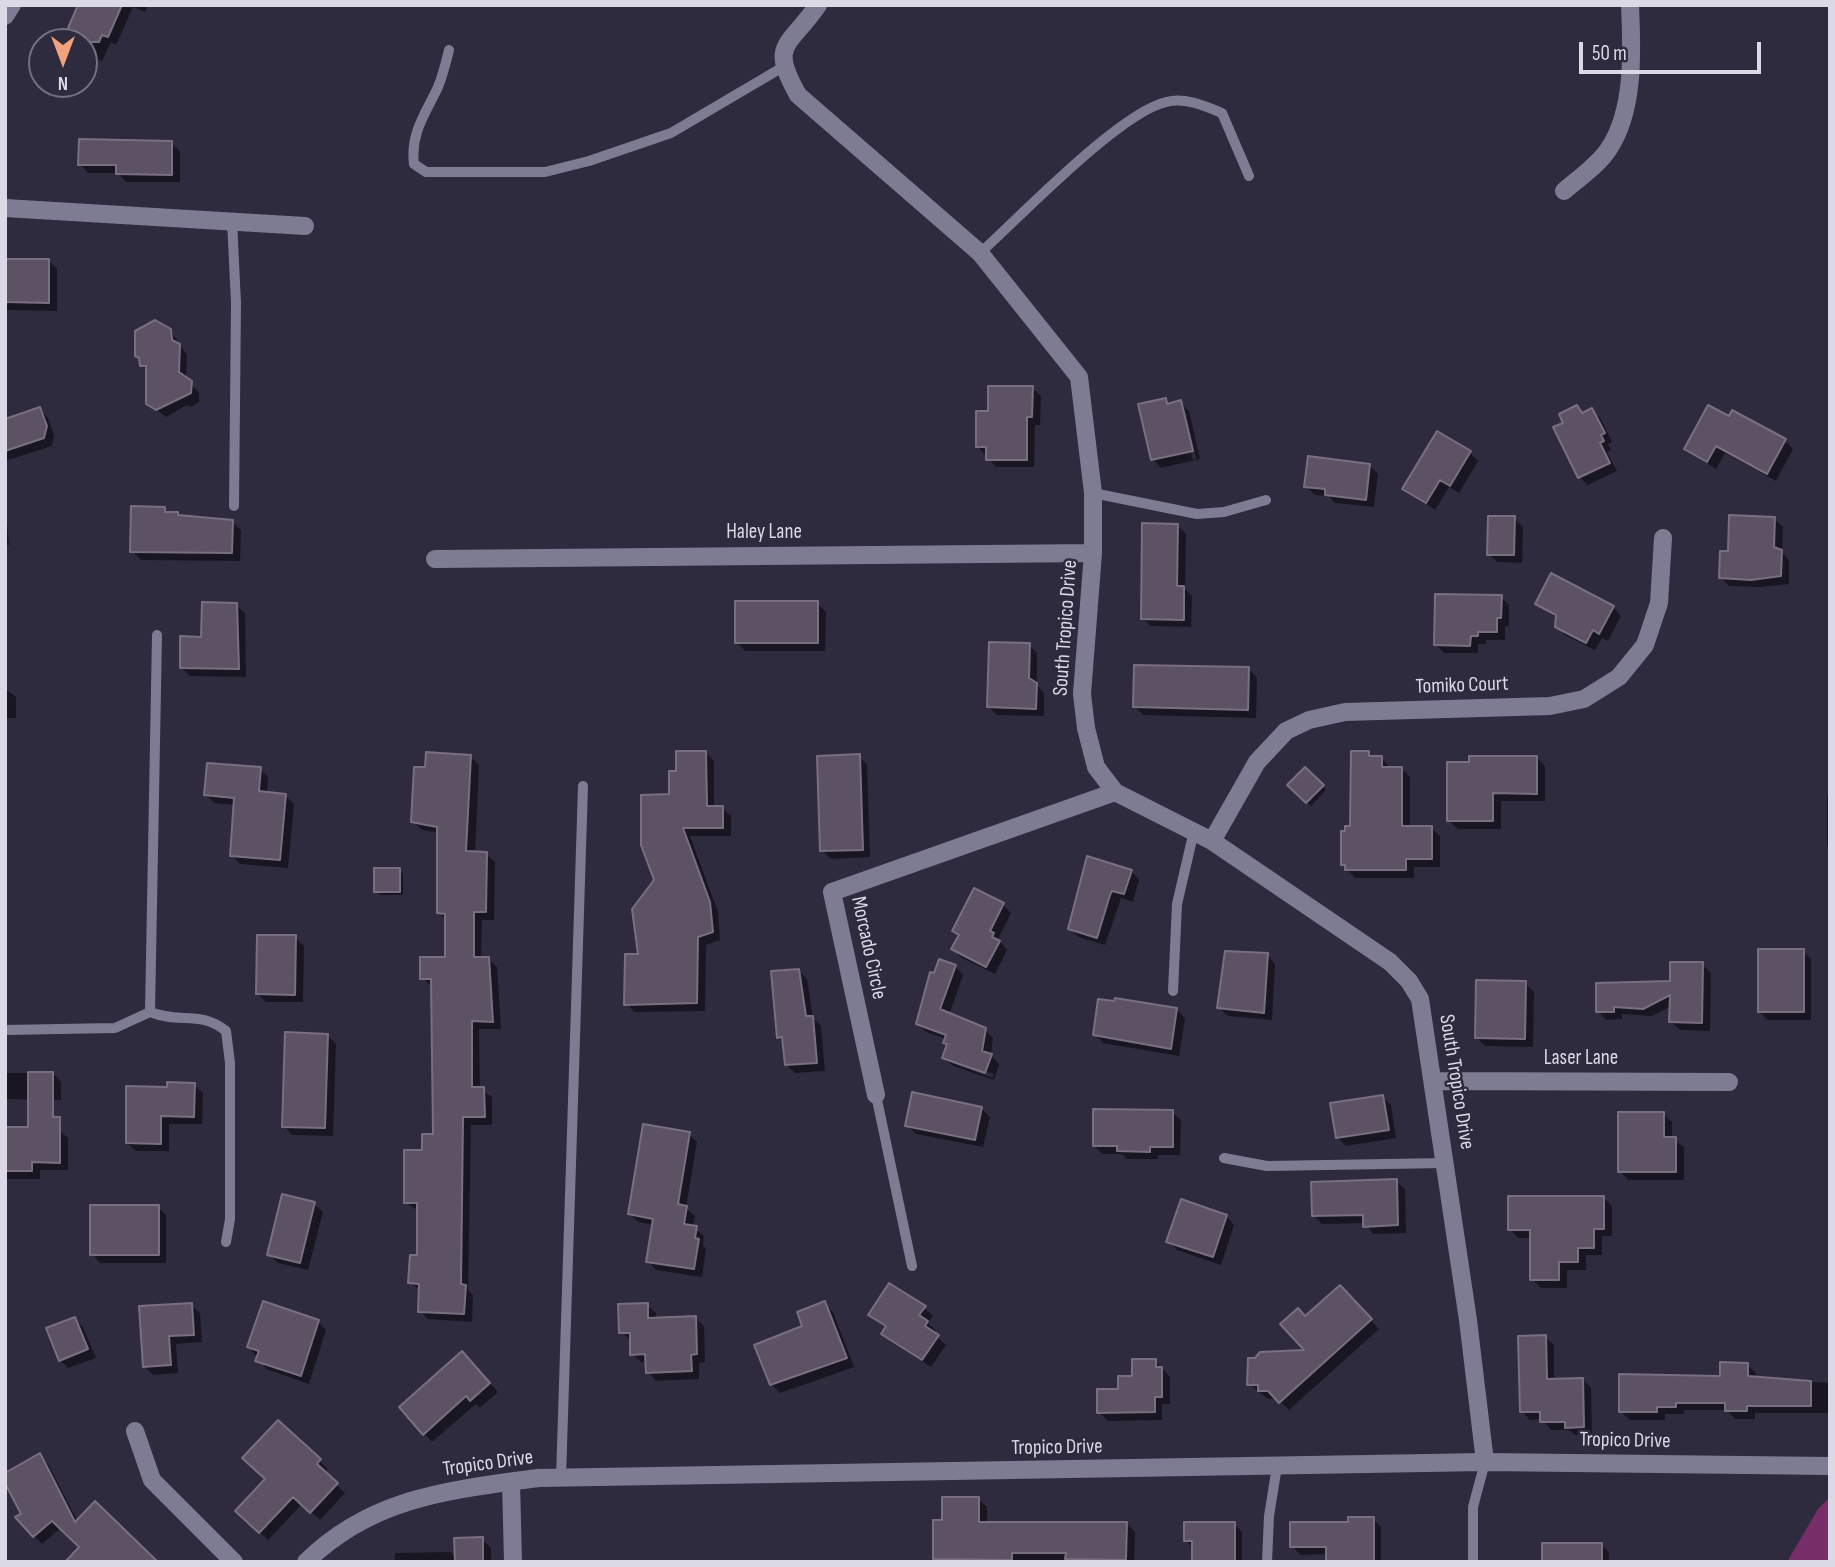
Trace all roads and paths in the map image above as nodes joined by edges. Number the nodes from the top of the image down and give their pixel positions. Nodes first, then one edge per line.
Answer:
1 (12, 5) edge
2 (818, 5) edge
3 (1630, 5) edge
4 (5, 16) edge
5 (449, 50) dead end
6 (783, 67) junction
7 (1249, 176) dead end
8 (1564, 191) dead end
9 (5, 208) edge
10 (232, 221) junction
11 (305, 226) dead end
12 (980, 253) junction
13 (1093, 493) junction
14 (1266, 500) dead end
15 (234, 506) dead end
16 (1663, 538) dead end
17 (1093, 553) junction
18 (435, 559) dead end
19 (157, 635) dead end
20 (583, 786) dead end
21 (1115, 792) junction
22 (1195, 831) junction
23 (1212, 841) junction
24 (1173, 991) dead end
25 (150, 1012) junction
26 (5, 1030) edge
27 (1434, 1081) junction
28 (1729, 1082) dead end
29 (876, 1095) joint
30 (1224, 1158) dead end
31 (1445, 1163) junction
32 (226, 1241) dead end
33 (912, 1266) dead end
34 (135, 1431) dead end
35 (1485, 1462) junction
36 (1277, 1466) junction
37 (1830, 1466) edge
38 (561, 1478) junction
39 (511, 1482) junction
40 (234, 1562) edge
41 (306, 1562) edge
42 (513, 1562) edge
43 (1267, 1562) edge
44 (1473, 1562) edge

1 - 4 street
2 - 6 street
3 - 8 street
5 - 6 lane
6 - 12 street, South Tropico Drive
7 - 12 lane
9 - 10 street
10 - 11 street
10 - 15 lane
12 - 13 street, South Tropico Drive
13 - 14 lane
13 - 17 street, South Tropico Drive
16 - 23 street, Tomiko Court
17 - 18 street, Haley Lane
17 - 21 street, South Tropico Drive
19 - 25 lane
20 - 38 lane
21 - 22 street, South Tropico Drive
21 - 29 street, Morcado Circle
22 - 23 street, South Tropico Drive
22 - 24 lane
23 - 27 street, South Tropico Drive
25 - 26 lane
25 - 32 lane
27 - 28 street, Laser Lane
27 - 31 street, South Tropico Drive
29 - 33 lane, Morcado Circle
30 - 31 lane
31 - 35 street, South Tropico Drive
34 - 40 street
35 - 36 street, Tropico Drive
35 - 37 street, Tropico Drive
35 - 44 lane
36 - 38 street, Tropico Drive
36 - 43 lane
38 - 39 street, Tropico Drive
39 - 41 street, Tropico Drive
39 - 42 street

